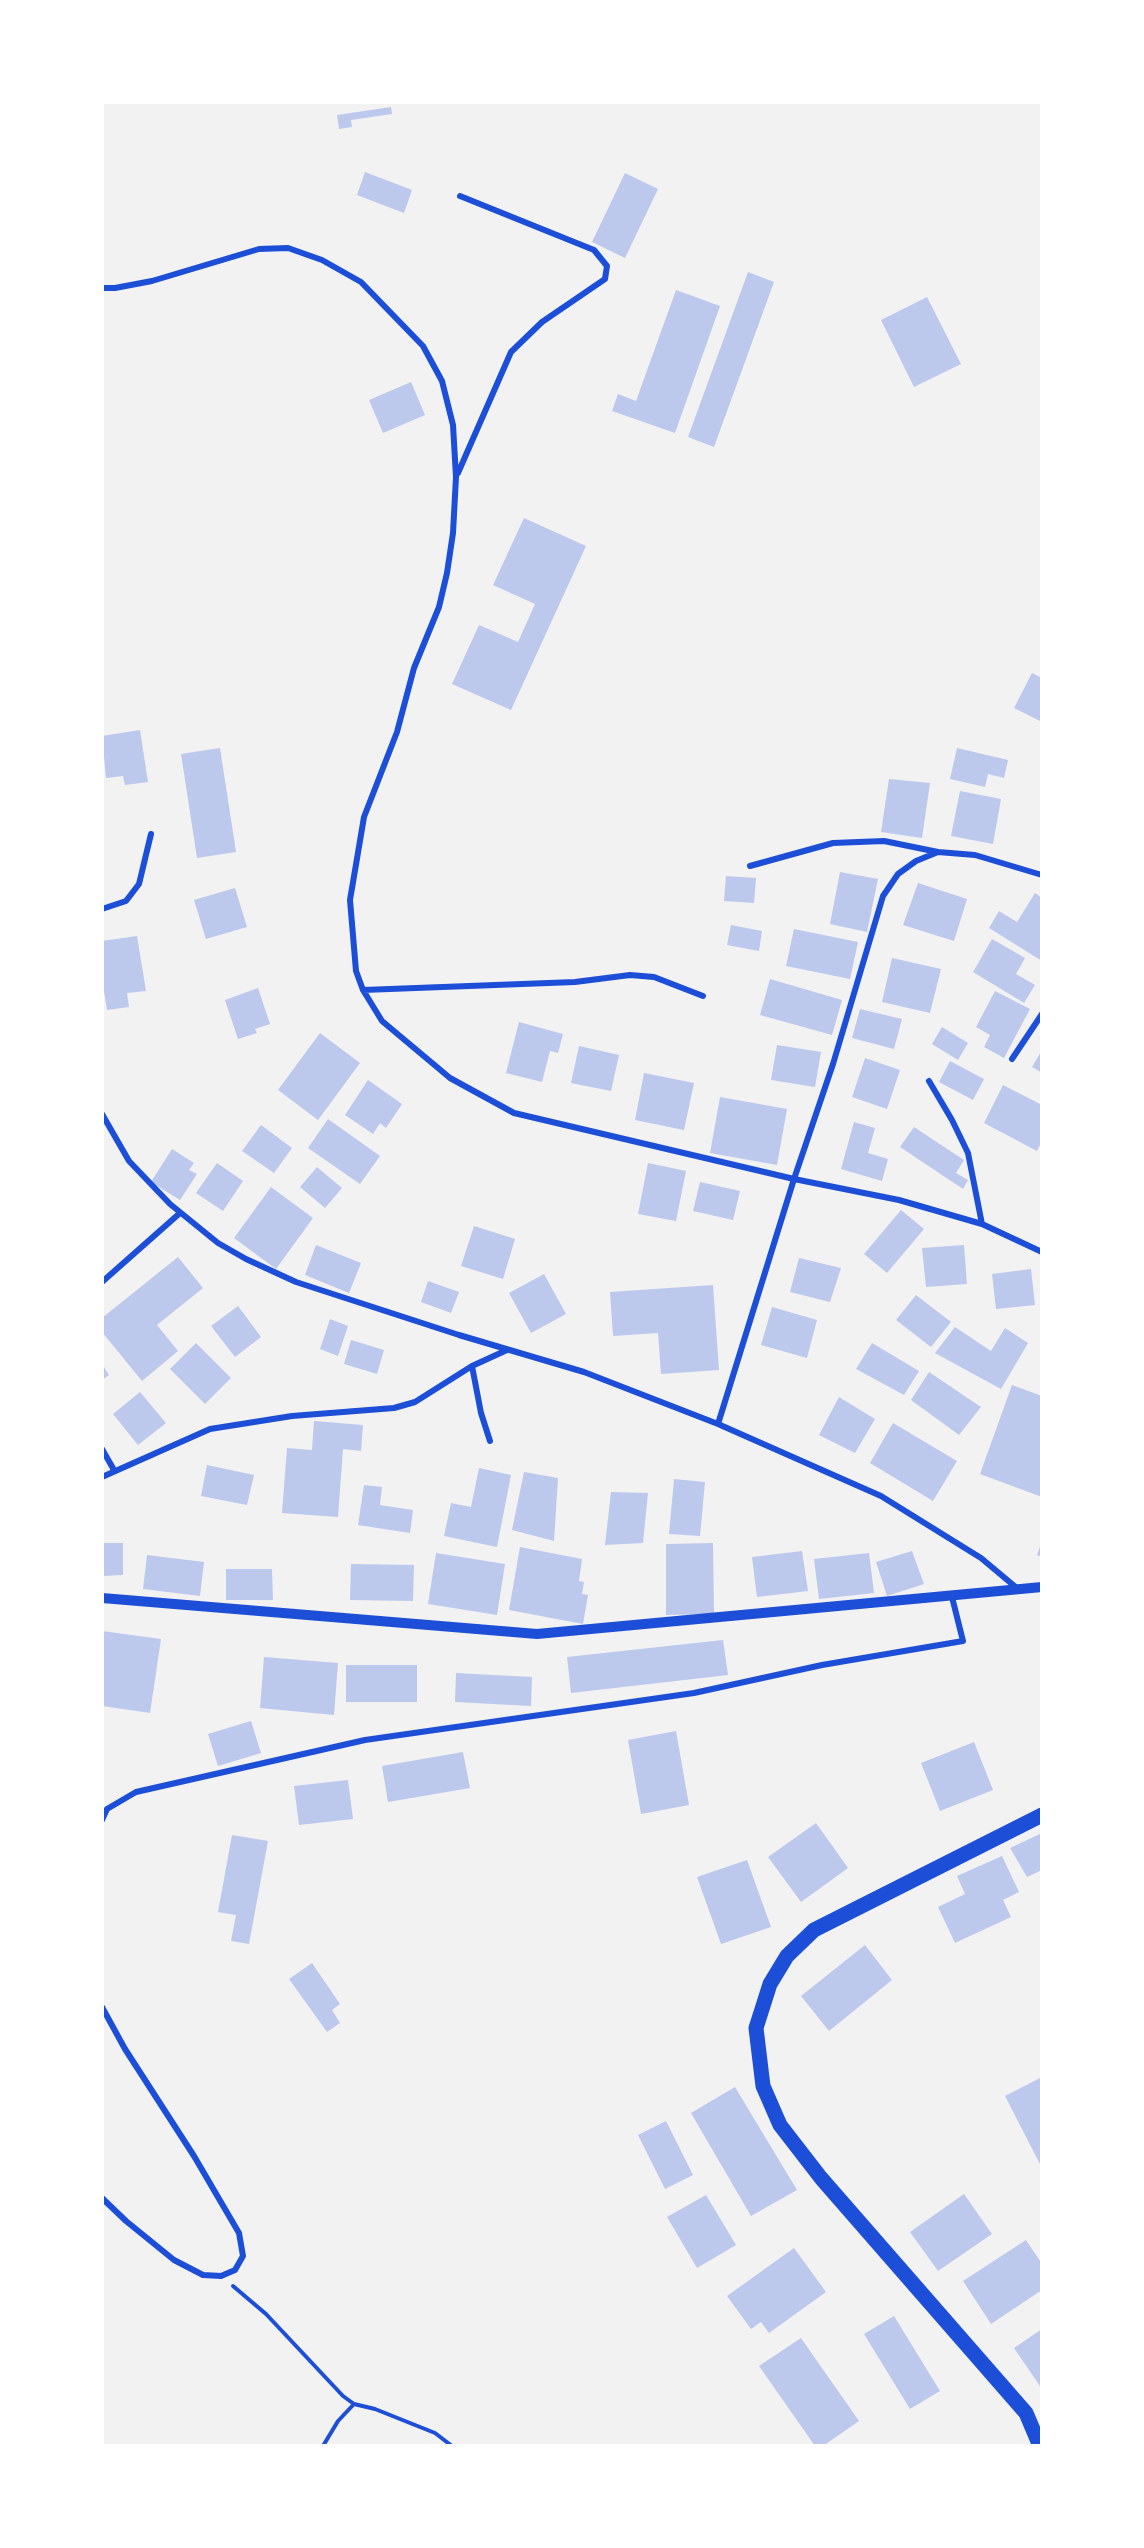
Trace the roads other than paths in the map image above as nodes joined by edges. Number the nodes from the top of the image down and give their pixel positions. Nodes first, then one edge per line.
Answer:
1 (460, 196) dead end
2 (102, 288) edge
3 (456, 477) junction
4 (151, 834) dead end
5 (938, 852) junction
6 (750, 866) dead end
7 (1042, 875) edge
8 (102, 909) edge
9 (363, 990) junction
10 (703, 996) dead end
11 (1042, 1014) edge
12 (1012, 1059) dead end
13 (929, 1081) dead end
14 (102, 1114) edge
15 (794, 1179) junction
16 (180, 1213) junction
17 (982, 1224) junction
18 (1042, 1252) edge
19 (102, 1282) edge
20 (508, 1350) junction
21 (472, 1366) junction
22 (717, 1424) junction
23 (490, 1441) dead end
24 (102, 1449) edge
25 (114, 1470) junction
26 (102, 1478) edge
27 (1042, 1587) edge
28 (1018, 1589) junction
29 (952, 1597) junction
30 (102, 1598) edge
31 (1042, 1815) edge
32 (102, 1820) edge
33 (102, 2007) edge
34 (102, 2198) edge
35 (1040, 2446) edge

1 - 3 street
2 - 3 street
3 - 9 street
4 - 8 street
5 - 6 street
5 - 7 street
5 - 15 street
9 - 10 street
9 - 15 street
11 - 12 street
13 - 17 street
14 - 16 street
15 - 17 street
15 - 22 street
16 - 19 street
16 - 20 street
17 - 18 street
20 - 21 street
20 - 22 street
21 - 23 street
21 - 25 street
22 - 28 street
24 - 25 street
25 - 26 street
27 - 28 street
28 - 29 street
29 - 30 street
29 - 32 street
31 - 35 main road
33 - 34 street

